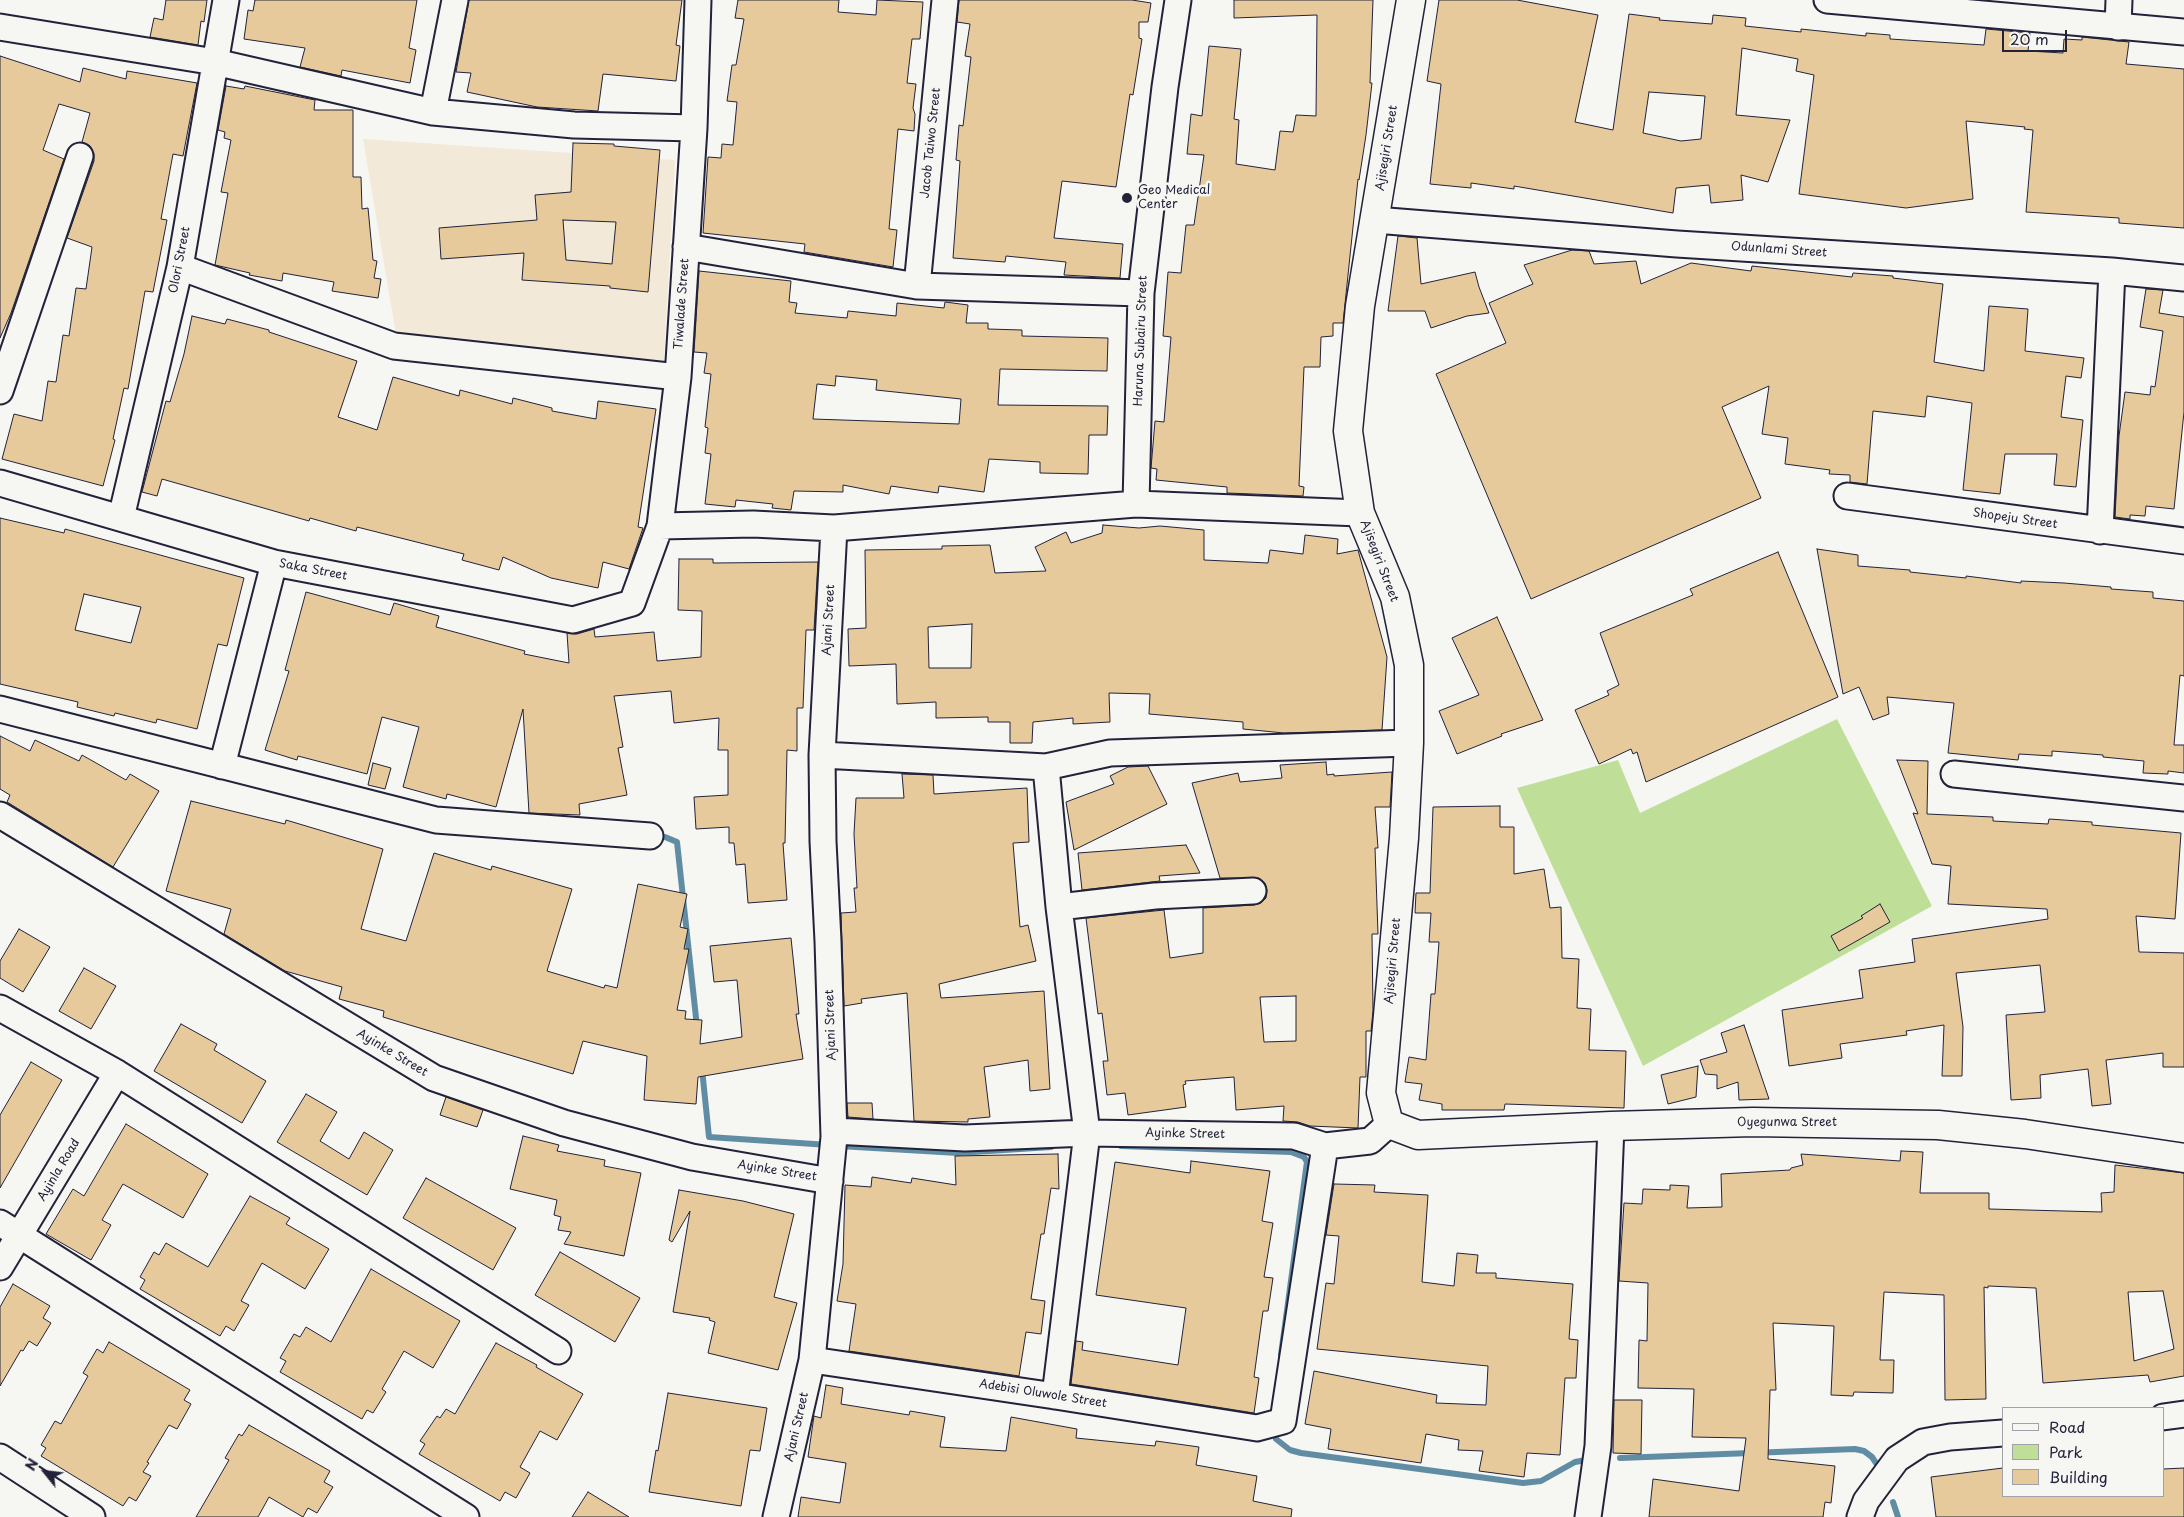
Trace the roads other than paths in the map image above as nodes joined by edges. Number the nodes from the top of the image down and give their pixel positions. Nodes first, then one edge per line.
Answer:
1 (226, 0) edge
2 (455, 0) edge
3 (698, 0) edge
4 (945, 0) edge
5 (1178, 0) edge
6 (1411, 0) edge
7 (1827, 0) edge
8 (2119, 0) edge
9 (0, 26) edge
10 (2118, 26) junction
11 (2184, 32) edge
12 (215, 62) junction
13 (433, 112) junction
14 (694, 128) junction
15 (80, 156) dead end
16 (1375, 220) junction
17 (686, 247) junction
18 (180, 267) junction
19 (2112, 271) junction
20 (2184, 278) edge
21 (917, 286) junction
22 (1141, 293) junction
23 (678, 377) junction
24 (0, 391) edge
25 (0, 483) edge
26 (1847, 496) dead end
27 (1136, 504) junction
28 (1360, 513) junction
29 (121, 518) junction
30 (660, 526) junction
31 (834, 528) junction
32 (2100, 531) junction
33 (2184, 541) edge
34 (274, 563) junction
35 (632, 603) joint
36 (0, 709) edge
37 (1409, 743) junction
38 (822, 755) junction
39 (222, 766) junction
40 (1046, 767) junction
41 (1954, 774) dead end
42 (2184, 798) edge
43 (0, 815) edge
44 (650, 836) dead end
45 (1253, 891) dead end
46 (1059, 907) junction
47 (0, 1008) edge
48 (117, 1073) junction
49 (1389, 1124) junction
50 (1610, 1126) junction
51 (1087, 1133) junction
52 (833, 1141) junction
53 (1325, 1146) junction
54 (2184, 1158) edge
55 (830, 1181) junction
56 (10, 1228) edge
57 (0, 1267) edge
58 (558, 1351) dead end
59 (812, 1360) junction
60 (1055, 1396) junction
61 (2184, 1414) edge
62 (2164, 1417) edge
63 (2002, 1433) edge
64 (0, 1457) edge
65 (92, 1517) edge
66 (466, 1517) edge
67 (776, 1517) edge
68 (1588, 1517) edge
69 (1860, 1517) edge

1 - 12 street, Olori Street
2 - 13 street
3 - 14 street, Tiwalade Street
4 - 21 street, Jacob Taiwo Street
5 - 22 street, Haruna Subairu Street
6 - 16 street, Ajisegiri Street
7 - 10 street
8 - 10 street
9 - 12 street
10 - 11 street
12 - 13 street
12 - 18 street, Olori Street
13 - 14 street
14 - 17 street, Tiwalade Street
15 - 24 street
16 - 19 street, Odunlami Street
16 - 28 street, Ajisegiri Street
17 - 21 street
17 - 23 street, Tiwalade Street
18 - 23 street
18 - 29 street, Olori Street
19 - 20 street, Odunlami Street
19 - 32 street
21 - 22 street
22 - 27 street, Haruna Subairu Street
23 - 30 street, Tiwalade Street
25 - 29 street, Saka Street
26 - 32 street, Shopeju Street
27 - 28 street
27 - 31 street
28 - 37 street, Ajisegiri Street
29 - 34 street, Saka Street
30 - 31 street
30 - 35 street, Tiwalade Street
31 - 38 street, Ajani Street
32 - 33 street, Shopeju Street
34 - 35 street, Saka Street
34 - 39 street
36 - 39 street
37 - 40 street
37 - 49 street, Ajisegiri Street
38 - 40 street
38 - 52 street, Ajani Street
39 - 44 street
40 - 46 street
41 - 42 street
43 - 55 street, Ayinke Street
45 - 46 street
46 - 51 street
47 - 48 street
48 - 56 street, Ayinla Road
48 - 58 street
49 - 50 street, Oyegunwa Street
49 - 53 street
50 - 54 street, Oyegunwa Street
50 - 68 street
51 - 52 street, Ayinke Street
51 - 53 street, Ayinke Street
51 - 60 street
52 - 55 street, Ajani Street
53 - 60 street, Adebisi Oluwole Street
55 - 59 street, Ajani Street
56 - 57 street, Ayinla Road
56 - 66 street
59 - 60 street, Adebisi Oluwole Street
59 - 67 street, Ajani Street
61 - 62 street
63 - 69 street
64 - 65 street

